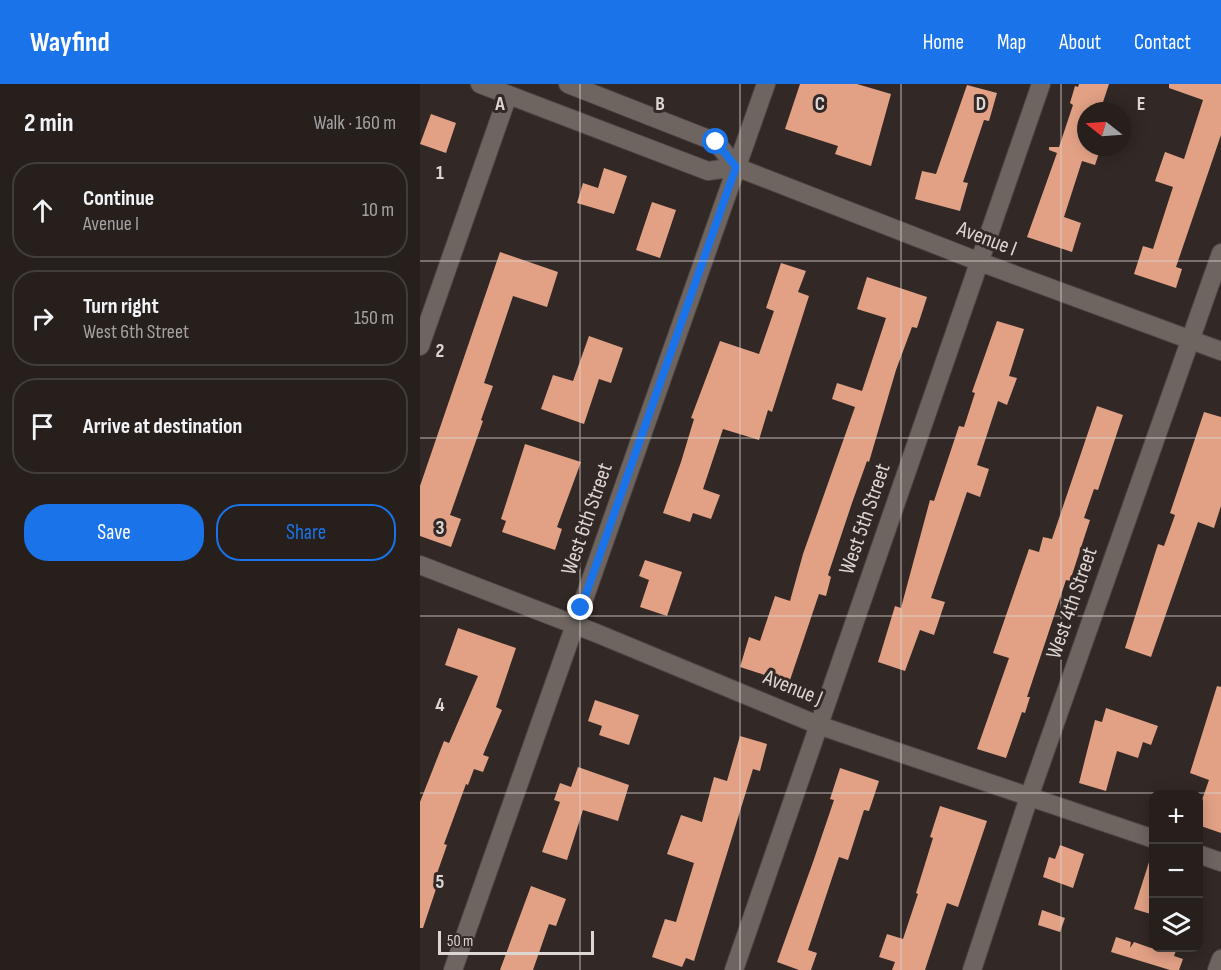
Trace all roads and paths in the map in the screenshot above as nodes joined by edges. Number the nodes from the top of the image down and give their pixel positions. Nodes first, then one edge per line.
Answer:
1 (480, 84) edge
2 (568, 84) edge
3 (766, 84) edge
4 (1041, 84) edge
5 (508, 95) junction
6 (736, 167) junction
7 (1221, 253) edge
8 (980, 262) junction
9 (1189, 341) junction
10 (420, 346) edge
11 (1221, 351) edge
12 (420, 565) edge
13 (575, 625) junction
14 (818, 725) junction
15 (1029, 797) junction
16 (1149, 837) edge
17 (1203, 856) edge
18 (1221, 862) edge
19 (1221, 959) edge
20 (453, 970) edge
21 (734, 970) edge
22 (972, 970) edge
23 (1217, 970) edge

1 - 5 street, Avenue I
2 - 6 street
3 - 6 street, West 6th Street
4 - 8 street, West 5th Street
5 - 6 street, Avenue I
5 - 10 street
6 - 8 street, Avenue I
6 - 13 street, West 6th Street
7 - 9 street, West 4th Street
8 - 9 street, Avenue I
8 - 14 street, West 5th Street
9 - 11 street, Avenue I
9 - 15 street, West 4th Street
12 - 13 street, Avenue J
13 - 14 street, Avenue J
13 - 20 street, West 6th Street
14 - 15 street, Avenue J
14 - 21 street, West 5th Street
15 - 16 street, Avenue J
15 - 22 street, West 4th Street
17 - 18 street
19 - 23 street

